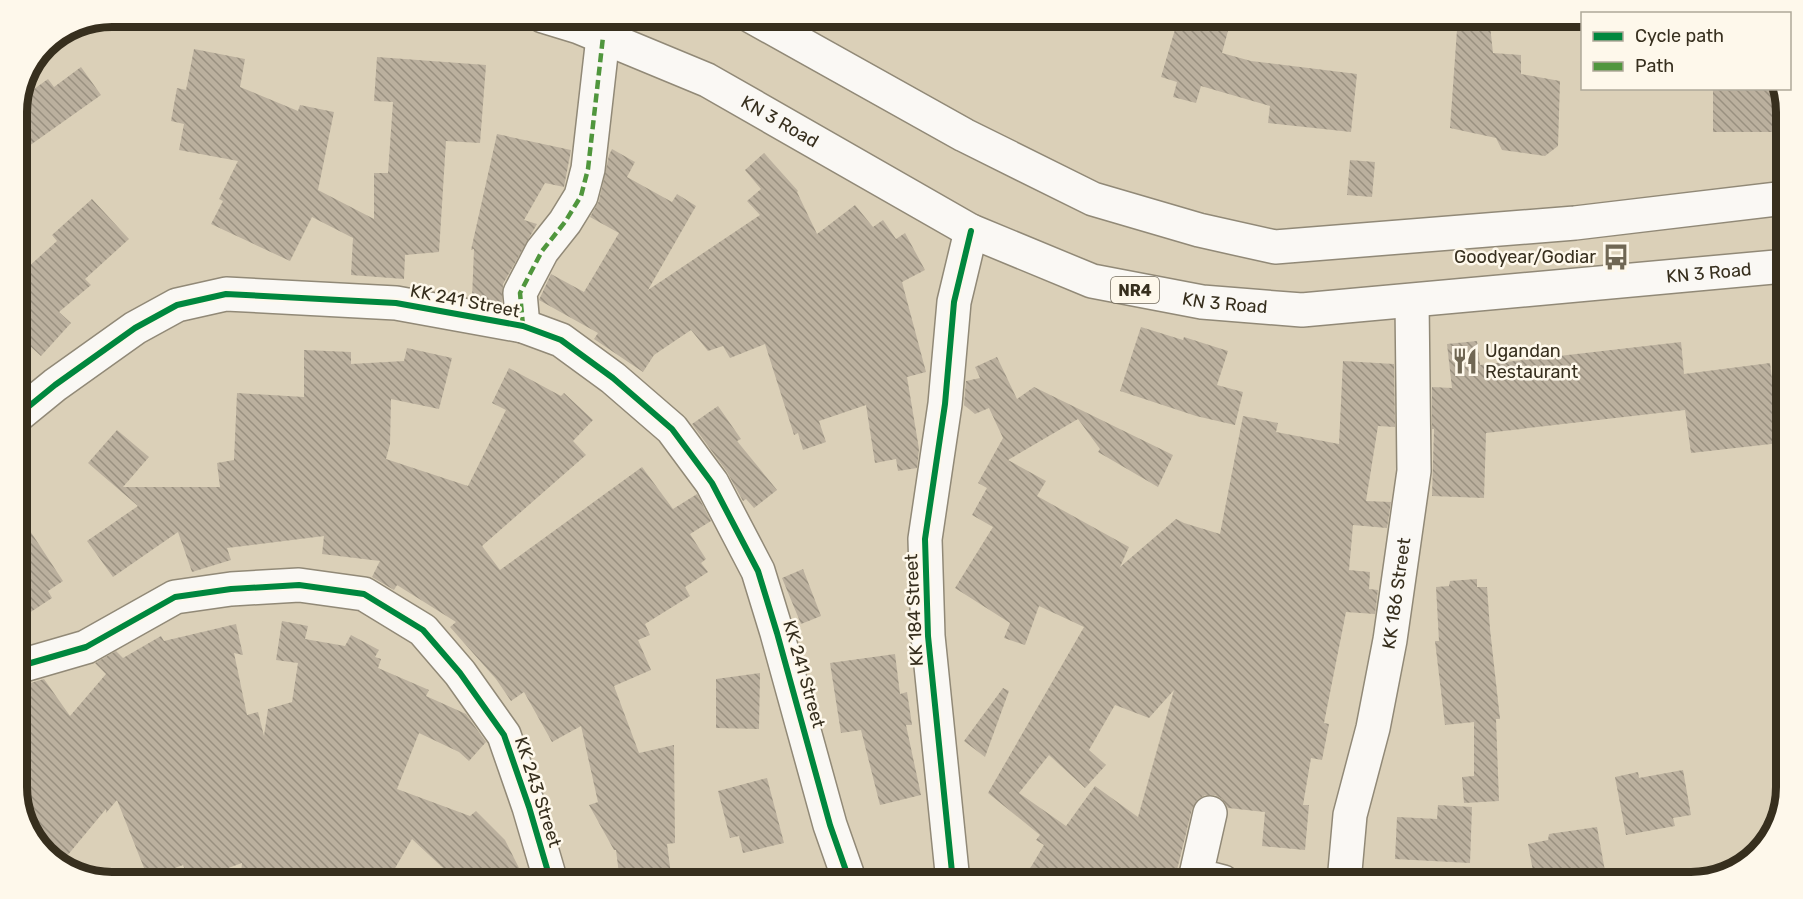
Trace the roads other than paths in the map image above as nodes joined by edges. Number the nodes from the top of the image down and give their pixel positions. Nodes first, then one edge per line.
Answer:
1 (579, 27) edge
2 (771, 27) edge
3 (603, 37) junction
4 (1776, 199) edge
5 (971, 231) junction
6 (1776, 267) edge
7 (1413, 301) junction
8 (523, 326) junction
9 (27, 408) edge
10 (27, 664) edge
11 (1210, 813) dead end
12 (548, 872) edge
13 (846, 872) edge
14 (952, 872) edge
15 (1197, 872) edge
16 (1345, 872) edge

1 - 3 main road, KN 3 Road / NR4
2 - 4 main road
3 - 5 main road, KN 3 Road / NR4
3 - 8 main road
5 - 7 main road, KN 3 Road / NR4
5 - 14 main road, KK 184 Street
6 - 7 main road, KN 3 Road / NR4
7 - 16 main road, KK 186 Street
8 - 9 main road, KK 241 Street
8 - 13 main road, KK 241 Street
10 - 12 main road, KK 243 Street
11 - 15 main road

